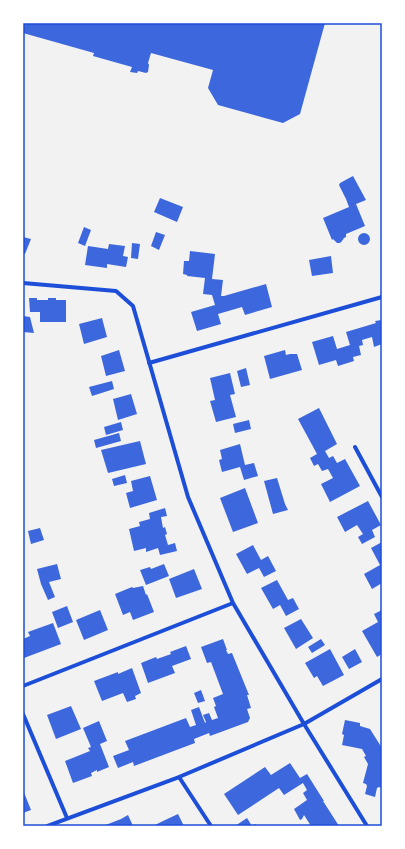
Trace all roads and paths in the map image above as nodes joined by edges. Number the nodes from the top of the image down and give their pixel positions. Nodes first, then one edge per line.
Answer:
1 (23, 282) edge
2 (382, 297) edge
3 (149, 363) junction
4 (355, 447) dead end
5 (382, 497) edge
6 (233, 603) junction
7 (382, 679) edge
8 (23, 686) edge
9 (23, 714) edge
10 (304, 724) junction
11 (179, 777) junction
12 (67, 818) junction
13 (47, 826) edge
14 (211, 826) edge
15 (367, 826) edge

1 - 3 street
2 - 3 street
3 - 6 street
4 - 5 street
6 - 8 street
6 - 10 street
7 - 10 street
9 - 12 street
10 - 11 street
10 - 15 street
11 - 12 street
11 - 14 street
12 - 13 street

